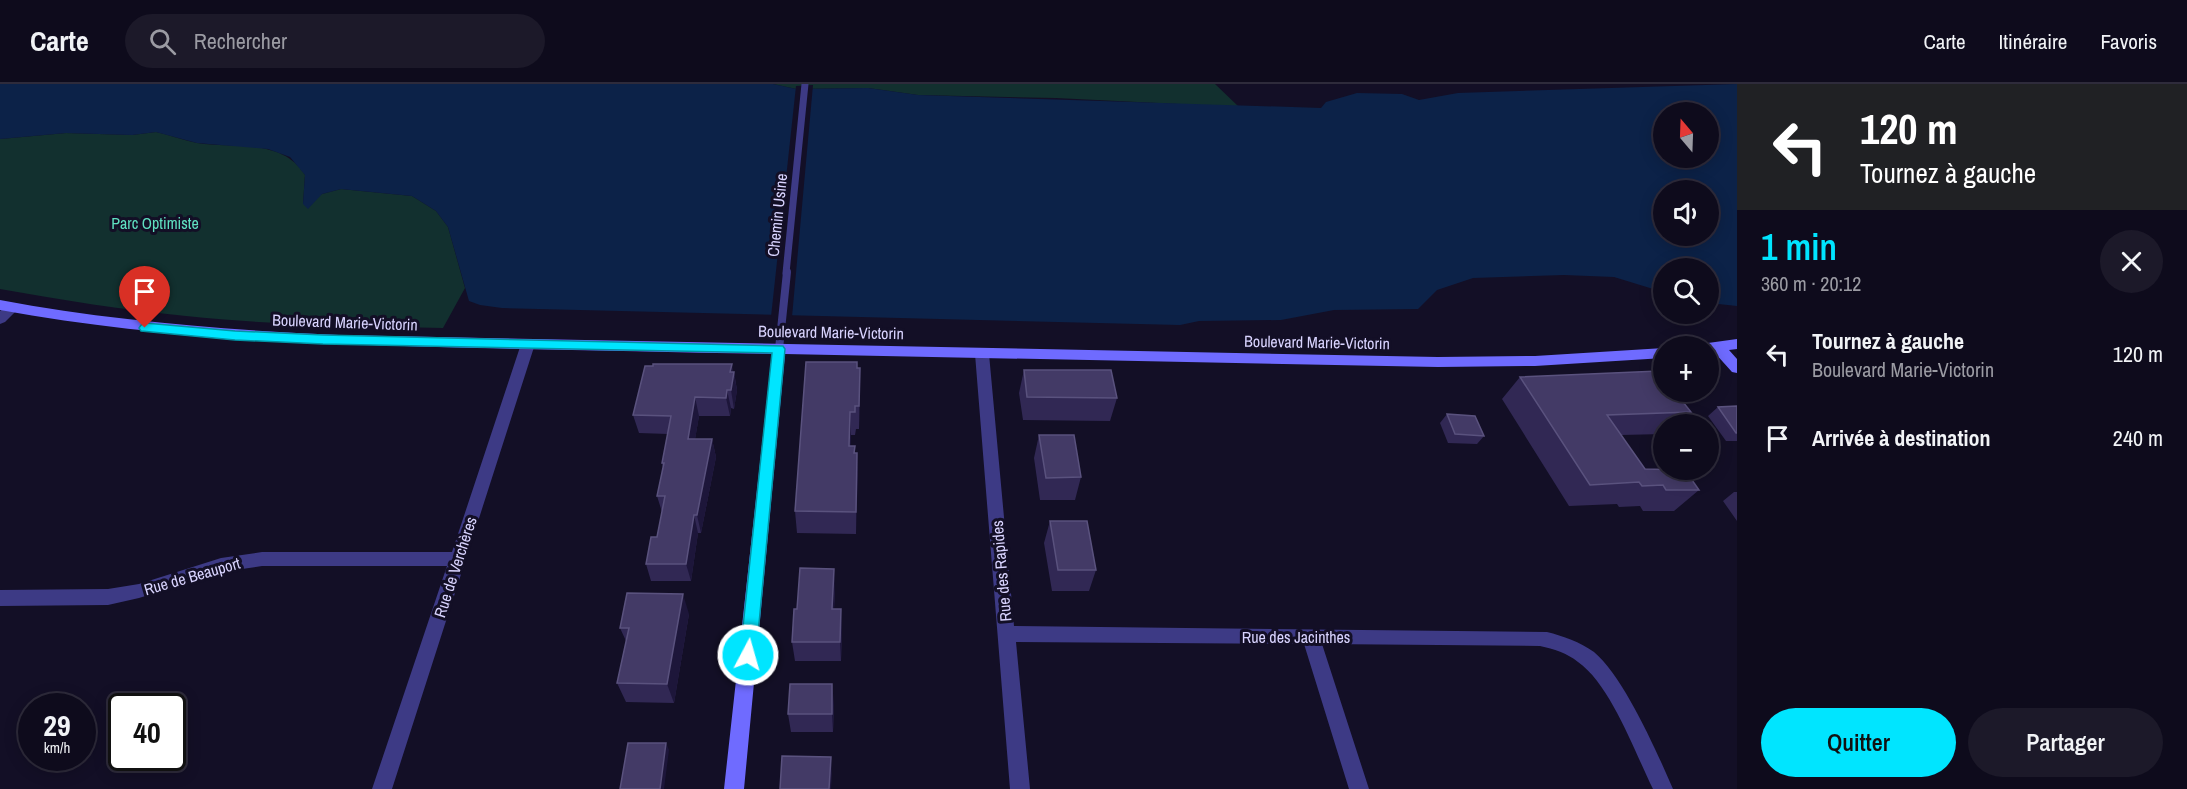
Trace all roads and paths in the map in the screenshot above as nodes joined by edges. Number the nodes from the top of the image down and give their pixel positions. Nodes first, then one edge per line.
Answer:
1 (805, 84) edge
2 (6, 307) edge
3 (0, 319) edge
4 (528, 344) junction
5 (1737, 344) edge
6 (1719, 346) edge
7 (779, 349) junction
8 (1719, 352) edge
9 (1653, 353) edge
10 (982, 354) junction
11 (1737, 368) edge
12 (457, 559) junction
13 (0, 598) edge
14 (1007, 634) junction
15 (1311, 637) junction
16 (382, 789) edge
17 (734, 789) edge
18 (1020, 789) edge
19 (1359, 789) edge
20 (1663, 789) edge

1 - 7 lane, Chemin Usine
2 - 3 street
2 - 4 street, Boulevard Marie-Victorin
4 - 7 street, Boulevard Marie-Victorin
4 - 12 street, Rue de Verchères
5 - 6 street
7 - 10 street, Boulevard Marie-Victorin
7 - 17 street
8 - 11 street
9 - 10 street, Boulevard Marie-Victorin
10 - 14 street, Rue des Rapides
12 - 13 street, Rue de Beauport
12 - 16 street, Rue de Verchères
14 - 15 street, Rue des Jacinthes
14 - 18 street, Rue des Rapides
15 - 19 street
15 - 20 street, Rue des Jacinthes

